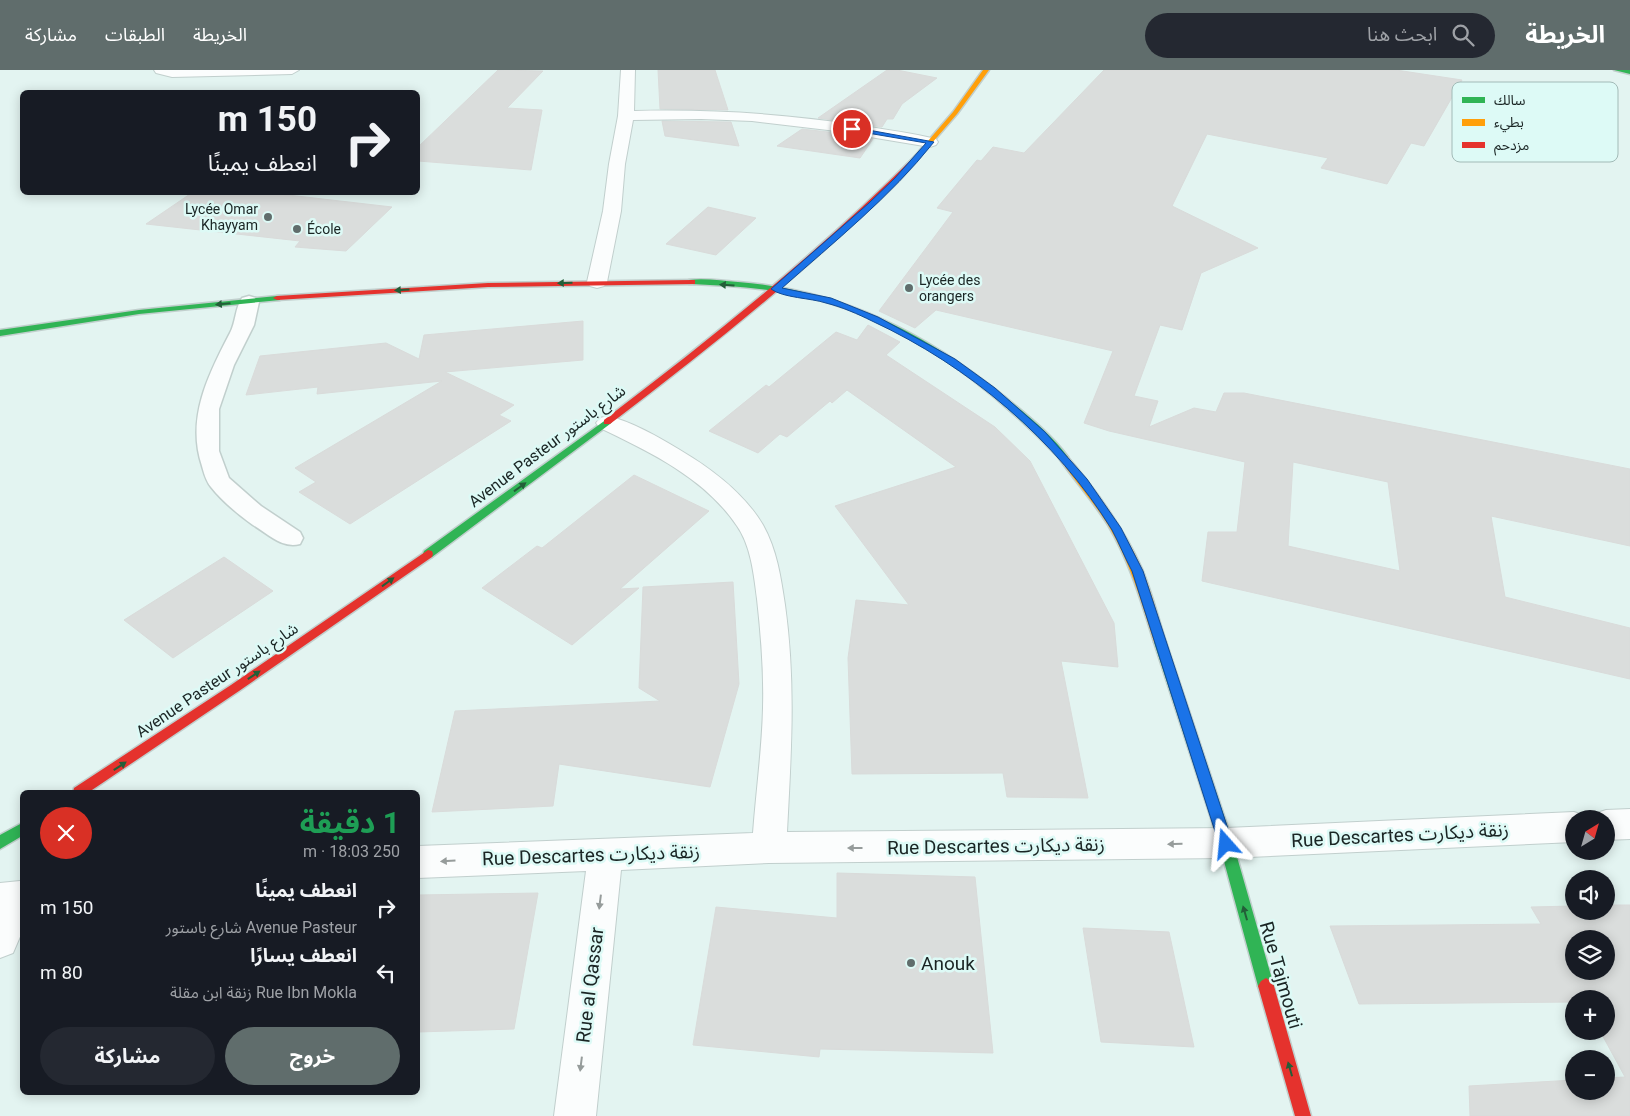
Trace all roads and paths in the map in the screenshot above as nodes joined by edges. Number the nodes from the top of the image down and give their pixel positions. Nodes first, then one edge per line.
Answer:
1 (162, 70) edge
2 (292, 70) edge
3 (628, 70) edge
4 (986, 70) edge
5 (1617, 70) edge
6 (1630, 72) edge
7 (626, 116) junction
8 (930, 142) junction
9 (597, 282) junction
10 (776, 289) junction
11 (249, 302) junction
12 (0, 333) edge
13 (608, 423) junction
14 (290, 538) dead end
15 (82, 790) edge
16 (1630, 824) edge
17 (1615, 825) edge
18 (1565, 827) edge
19 (20, 830) edge
20 (0, 844) edge
21 (1226, 844) junction
22 (769, 848) junction
23 (606, 854) junction
24 (420, 862) edge
25 (14, 899) edge
26 (0, 940) edge
27 (575, 1116) edge
28 (1303, 1116) edge

1 - 2 street
3 - 7 street
4 - 8 street, Avenue Pasteur شارع باستور
5 - 6 street
7 - 8 street
7 - 9 street
8 - 10 street, Avenue Pasteur شارع باستور
10 -> 9 street, Rue Tajmouti
9 -> 11 street, Rue Tajmouti
10 - 13 street, Avenue Pasteur شارع باستور
10 - 21 street, Rue Tajmouti
11 -> 12 street, Rue Tajmouti
11 - 14 lane
15 -> 13 street, Avenue Pasteur شارع باستور
13 - 22 street
16 - 17 street
18 - 21 street, Rue Descartes زنقة ديكارت
19 - 20 street
21 -> 22 street, Rue Descartes زنقة ديكارت
28 -> 21 street, Rue Tajmouti
22 - 23 street, Rue Descartes زنقة ديكارت
23 -> 24 street, Rue Descartes زنقة ديكارت
23 -> 27 street, Rue al Qassar
25 - 26 street

